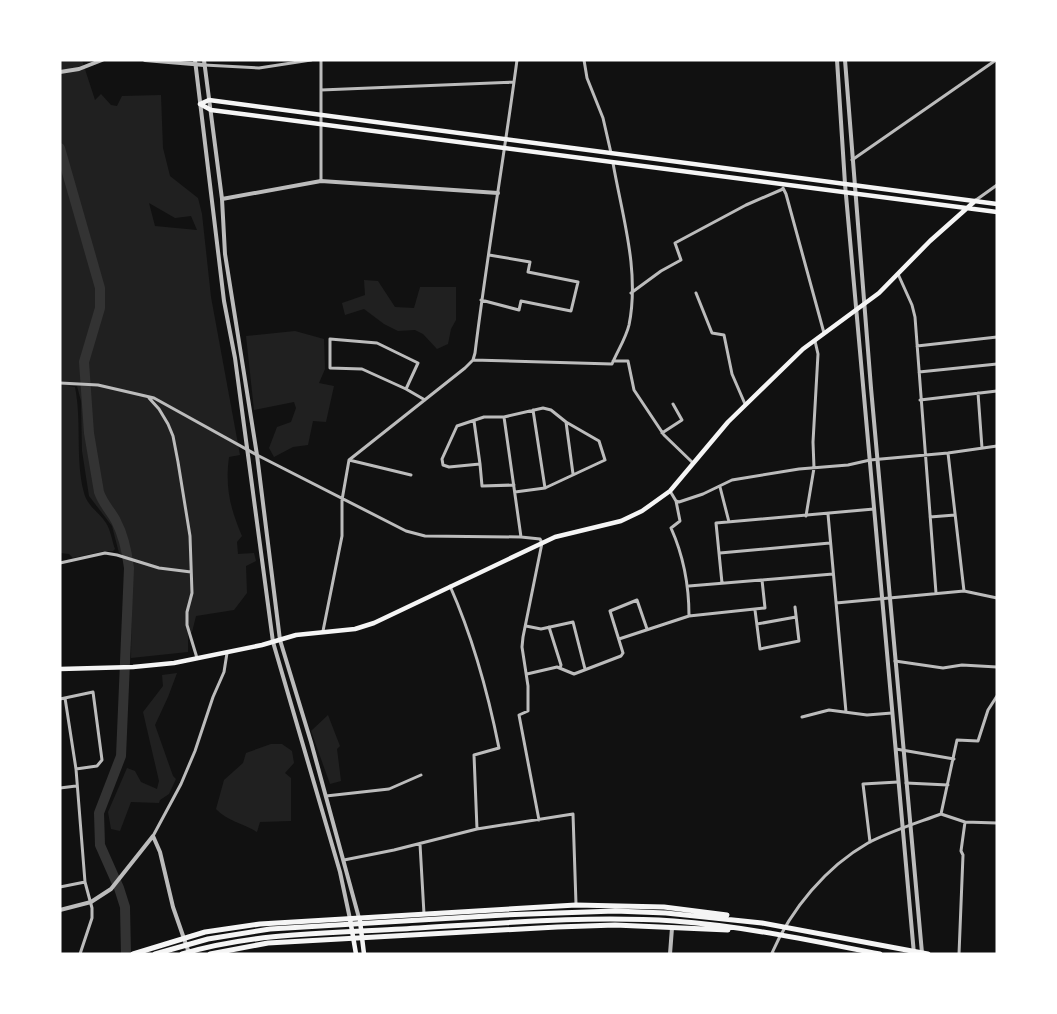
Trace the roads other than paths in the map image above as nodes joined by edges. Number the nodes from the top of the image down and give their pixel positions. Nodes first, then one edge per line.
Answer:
1 (102, 60) edge
2 (145, 60) edge
3 (311, 60) edge
4 (321, 60) edge
5 (517, 60) edge
6 (584, 60) edge
7 (837, 60) edge
8 (845, 60) edge
9 (996, 60) edge
10 (91, 62) edge
11 (195, 63) edge
12 (204, 63) edge
13 (60, 72) edge
14 (514, 82) junction
15 (321, 90) junction
16 (209, 100) junction
17 (200, 104) junction
18 (211, 110) junction
19 (321, 115) junction
20 (320, 123) junction
21 (506, 140) junction
22 (505, 148) junction
23 (611, 154) junction
24 (612, 161) junction
25 (852, 161) junction
26 (321, 181) junction
27 (845, 184) junction
28 (854, 185) junction
29 (997, 185) edge
30 (783, 187) junction
31 (846, 192) junction
32 (498, 193) junction
33 (854, 193) junction
34 (222, 199) junction
35 (975, 201) junction
36 (997, 204) edge
37 (966, 208) junction
38 (997, 212) edge
39 (489, 255) junction
40 (898, 274) junction
41 (631, 293) junction
42 (696, 293) dead end
43 (481, 300) junction
44 (864, 304) junction
45 (856, 309) junction
46 (824, 333) junction
47 (997, 337) edge
48 (815, 340) junction
49 (917, 346) junction
50 (473, 360) junction
51 (613, 361) junction
52 (997, 364) edge
53 (919, 372) junction
54 (60, 383) edge
55 (406, 389) junction
56 (997, 390) edge
57 (978, 393) junction
58 (149, 398) junction
59 (425, 400) junction
60 (920, 400) junction
61 (673, 404) dead end
62 (746, 405) junction
63 (533, 410) junction
64 (504, 417) junction
65 (474, 421) junction
66 (566, 422) junction
67 (662, 433) junction
68 (997, 446) edge
69 (982, 448) junction
70 (247, 450) junction
71 (948, 453) junction
72 (257, 455) junction
73 (924, 455) junction
74 (878, 459) junction
75 (349, 460) junction
76 (870, 460) junction
77 (480, 464) junction
78 (694, 464) junction
79 (814, 468) junction
80 (573, 474) junction
81 (411, 475) dead end
82 (514, 485) junction
83 (720, 487) junction
84 (544, 488) junction
85 (670, 491) junction
86 (515, 492) junction
87 (342, 500) junction
88 (676, 501) junction
89 (874, 509) junction
90 (828, 514) junction
91 (955, 515) junction
92 (806, 516) junction
93 (930, 517) junction
94 (729, 522) junction
95 (521, 537) junction
96 (542, 543) junction
97 (830, 543) junction
98 (720, 553) junction
99 (60, 563) edge
100 (191, 572) junction
101 (833, 574) junction
102 (762, 580) junction
103 (722, 583) junction
104 (450, 586) junction
105 (689, 586) junction
106 (964, 591) junction
107 (936, 593) junction
108 (890, 597) junction
109 (881, 598) junction
110 (997, 598) edge
111 (836, 603) junction
112 (795, 607) dead end
113 (755, 610) junction
114 (689, 616) junction
115 (796, 617) junction
116 (757, 624) junction
117 (526, 626) junction
118 (549, 627) junction
119 (647, 629) junction
120 (322, 631) junction
121 (619, 639) junction
122 (280, 640) junction
123 (273, 642) junction
124 (227, 653) junction
125 (197, 659) junction
126 (895, 661) junction
127 (997, 666) edge
128 (560, 668) junction
129 (60, 669) edge
130 (585, 669) junction
131 (527, 674) junction
132 (997, 696) edge
133 (62, 698) edge
134 (846, 712) junction
135 (892, 713) junction
136 (802, 717) dead end
137 (896, 749) junction
138 (903, 750) junction
139 (954, 759) junction
140 (76, 769) junction
141 (421, 775) dead end
142 (898, 782) junction
143 (906, 783) junction
144 (948, 785) junction
145 (76, 786) junction
146 (60, 788) edge
147 (326, 796) junction
148 (941, 813) junction
149 (540, 820) junction
150 (964, 822) junction
151 (997, 823) edge
152 (910, 825) junction
153 (902, 829) junction
154 (477, 830) junction
155 (153, 837) junction
156 (870, 842) junction
157 (420, 844) junction
158 (344, 860) junction
159 (85, 882) junction
160 (60, 887) edge
161 (91, 902) junction
162 (576, 905) junction
163 (60, 910) edge
164 (424, 914) junction
165 (359, 918) junction
166 (350, 919) junction
167 (747, 921) junction
168 (672, 927) junction
169 (785, 927) junction
170 (751, 930) junction
171 (781, 935) junction
172 (353, 937) junction
173 (363, 937) junction
174 (913, 952) edge
175 (80, 954) edge
176 (133, 954) edge
177 (155, 954) edge
178 (182, 954) edge
179 (189, 954) edge
180 (210, 954) edge
181 (356, 954) edge
182 (364, 954) edge
183 (670, 954) edge
184 (774, 954) edge
185 (880, 954) edge
186 (924, 954) edge
187 (959, 954) edge

1 - 10 street
2 - 11 street
3 - 12 street
4 - 15 street
5 - 14 street
6 - 23 street
7 - 27 street
8 - 25 street
9 - 25 street
10 - 13 street
11 - 12 street
11 - 17 street
12 - 16 street
14 - 15 street
14 - 21 street
15 - 19 street
16 - 17 main road
16 - 18 street
16 - 19 main road
17 - 18 main road
17 - 70 street
18 - 20 main road
18 - 34 street
19 - 20 street
19 - 21 main road
20 - 22 main road
20 - 26 street
21 - 22 street
21 - 23 main road
22 - 24 main road
22 - 32 street
23 - 27 main road
24 - 30 main road
24 - 41 street
25 - 28 street
26 - 32 street
26 - 34 street
27 - 28 main road
27 - 31 street
28 - 33 street
28 - 35 main road
29 - 35 street
30 - 31 main road
30 - 41 street
30 - 46 street
31 - 33 main road
31 - 45 street
32 - 39 street
33 - 37 main road
33 - 44 street
34 - 72 street
35 - 36 main road
35 - 37 main road
37 - 38 main road
37 - 40 main road
39 - 43 street
39 - 43 street
40 - 44 main road
40 - 49 street
41 - 51 street
42 - 62 street
43 - 50 street
44 - 45 main road
44 - 74 street
45 - 46 main road
45 - 76 street
46 - 48 main road
47 - 49 street
48 - 62 main road
48 - 79 street
49 - 53 street
50 - 51 street
50 - 59 street
51 - 67 street
52 - 53 street
53 - 60 street
54 - 58 street
55 - 55 street
55 - 59 street
56 - 57 street
57 - 60 street
57 - 69 street
58 - 70 street
58 - 100 street
59 - 75 street
60 - 73 street
61 - 67 street
62 - 78 main road
63 - 64 street
63 - 66 street
63 - 84 street
64 - 65 street
64 - 82 street
65 - 77 street
65 - 77 street
66 - 80 street
66 - 80 street
67 - 78 street
68 - 69 street
69 - 71 street
70 - 72 street
70 - 123 street
71 - 73 street
71 - 91 street
72 - 87 street
72 - 122 street
73 - 74 street
73 - 93 street
74 - 76 street
74 - 108 street
75 - 81 street
75 - 87 street
76 - 79 street
76 - 89 street
77 - 82 street
78 - 85 main road
79 - 83 street
79 - 92 street
80 - 84 street
82 - 86 street
83 - 88 street
83 - 94 street
84 - 86 street
85 - 88 street
85 - 96 main road
86 - 95 street
87 - 95 street
87 - 120 street
88 - 105 street
89 - 90 street
89 - 109 street
90 - 92 street
90 - 97 street
91 - 93 street
91 - 106 street
92 - 94 street
93 - 107 street
94 - 98 street
95 - 96 street
96 - 104 main road
96 - 117 street
97 - 98 street
97 - 101 street
98 - 103 street
99 - 100 street
100 - 125 street
101 - 102 street
101 - 111 street
102 - 103 street
102 - 113 street
103 - 105 street
104 - 120 main road
104 - 154 street
105 - 114 street
106 - 107 street
106 - 110 street
107 - 108 street
108 - 109 street
108 - 126 street
109 - 111 street
109 - 135 street
111 - 134 street
112 - 115 street
113 - 114 street
113 - 116 street
114 - 119 street
115 - 116 street
115 - 116 street
117 - 118 street
117 - 131 street
118 - 128 street
118 - 130 street
119 - 121 street
119 - 121 street
120 - 122 main road
121 - 130 street
122 - 123 main road
122 - 147 street
123 - 124 main road
123 - 166 street
124 - 125 main road
124 - 155 street
125 - 129 main road
126 - 127 street
126 - 138 street
128 - 130 street
128 - 131 street
131 - 149 street
132 - 139 street
133 - 140 street
133 - 140 street
134 - 135 street
134 - 136 street
135 - 137 street
137 - 138 street
137 - 142 street
138 - 139 street
138 - 143 street
139 - 144 street
140 - 145 street
141 - 147 street
142 - 153 street
142 - 156 street
143 - 144 street
143 - 152 street
144 - 148 street
145 - 146 street
145 - 159 street
147 - 158 street
148 - 150 street
148 - 152 street
149 - 154 street
149 - 162 street
150 - 151 street
150 - 187 street
152 - 153 street
152 - 186 street
153 - 156 street
153 - 174 street
154 - 157 street
155 - 161 street
155 - 179 street
156 - 169 street
157 - 158 street
157 - 164 street
158 - 165 street
159 - 160 street
159 - 161 street
161 - 163 street
161 - 175 street
162 - 164 highway
162 - 167 highway
164 - 165 highway
165 - 166 highway
165 - 173 main road
166 - 172 main road
166 - 176 highway
167 - 169 highway
167 - 177 highway
168 - 170 highway
168 - 173 highway
168 - 183 street
169 - 171 street
169 - 174 highway
170 - 171 highway
170 - 178 highway
171 - 184 street
171 - 185 highway
172 - 173 highway
172 - 180 highway
172 - 181 main road
173 - 182 main road
174 - 186 highway

